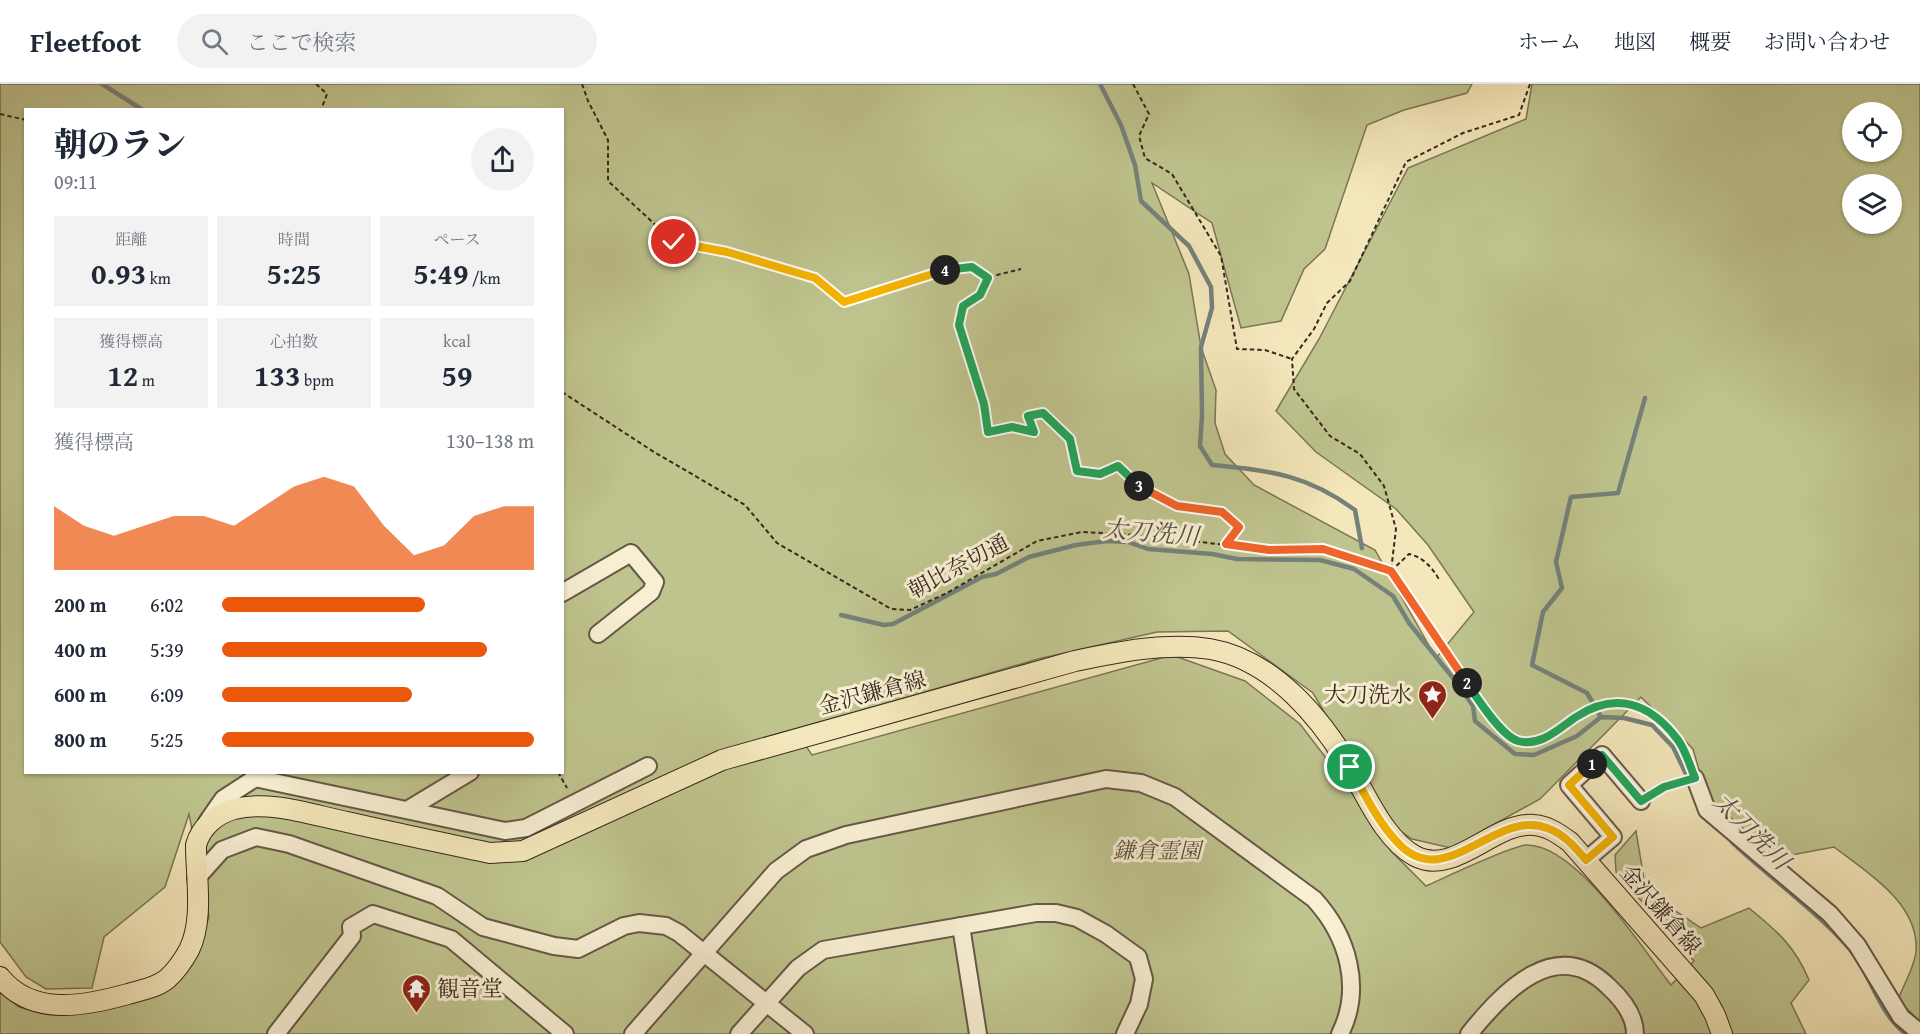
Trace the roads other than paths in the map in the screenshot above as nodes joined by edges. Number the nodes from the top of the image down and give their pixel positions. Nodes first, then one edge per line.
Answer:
1 (564, 592) edge
2 (598, 634) dead end
3 (648, 766) dead end
4 (467, 774) edge
5 (259, 776) edge
6 (1695, 778) road end
7 (1641, 801) road end
8 (407, 810) junction
9 (200, 833) junction
10 (1586, 860) junction
11 (195, 879) junction
12 (961, 926) junction
13 (704, 954) junction
14 (0, 977) edge
15 (768, 1001) junction
16 (1920, 1033) edge
17 (276, 1034) edge
18 (565, 1034) edge
19 (633, 1034) edge
20 (739, 1034) edge
21 (805, 1034) edge
22 (978, 1034) edge
23 (1125, 1034) edge
24 (1340, 1034) edge
25 (1469, 1034) edge
26 (1635, 1034) edge
27 (1722, 1034) edge

1 - 2 street
3 - 8 street
4 - 8 street
5 - 8 street
5 - 9 street
6 - 16 street
7 - 10 street
9 - 10 main road, 金沢鎌倉線
9 - 11 main road
10 - 27 main road, 金沢鎌倉線
11 - 13 street
11 - 14 main road
12 - 15 street
12 - 22 street
12 - 23 street
13 - 15 street
13 - 19 street
13 - 24 street
15 - 20 street
15 - 21 street
17 - 18 street
25 - 26 street

